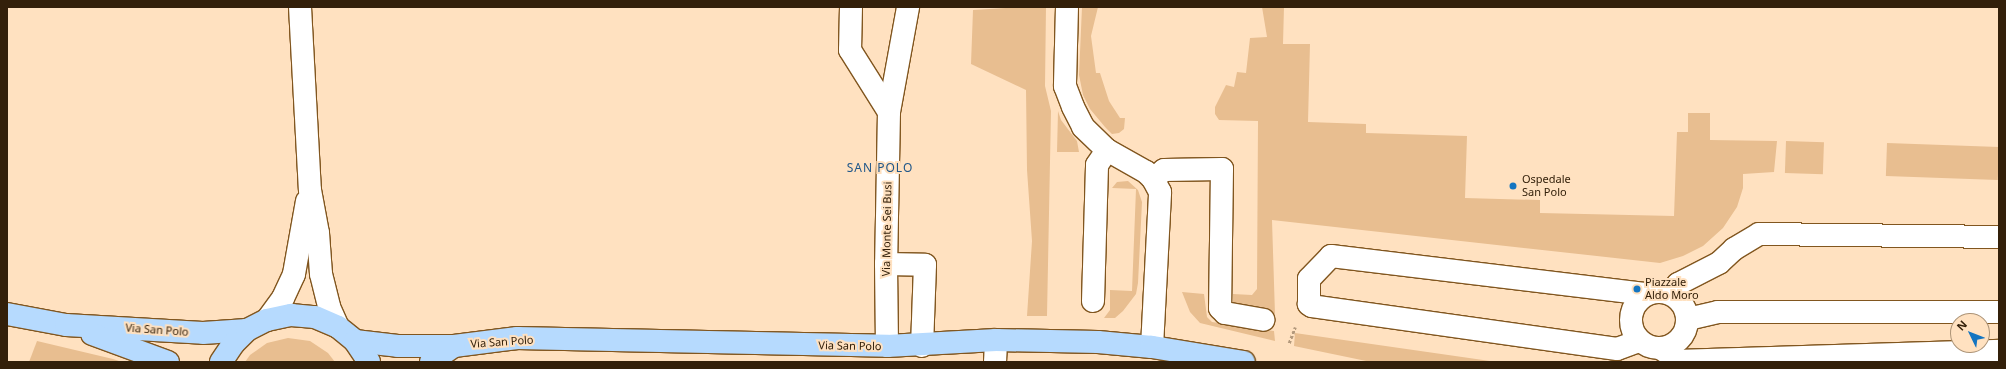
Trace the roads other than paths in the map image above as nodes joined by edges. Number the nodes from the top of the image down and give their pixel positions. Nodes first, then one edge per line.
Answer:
1 (300, 7) edge
2 (851, 7) edge
3 (908, 7) edge
4 (1067, 7) edge
5 (889, 112) junction
6 (1107, 150) junction
7 (1153, 179) junction
8 (310, 190) junction
9 (1999, 237) edge
10 (886, 264) junction
11 (1647, 294) junction
12 (1670, 294) junction
13 (1093, 301) dead end
14 (1999, 312) edge
15 (7, 314) edge
16 (1688, 319) junction
17 (267, 320) junction
18 (1264, 320) dead end
19 (66, 325) junction
20 (338, 327) junction
21 (247, 330) junction
22 (996, 340) junction
23 (355, 341) junction
24 (454, 346) junction
25 (887, 346) junction
26 (922, 346) junction
27 (1152, 347) junction
28 (1649, 349) edge
29 (1999, 351) edge
30 (168, 362) edge
31 (221, 362) edge
32 (369, 362) edge
33 (431, 362) edge
34 (995, 362) edge
35 (1244, 362) edge
36 (1631, 362) edge

1 - 8 street
2 - 5 street
3 - 5 street, Via Monte Sei Busi
4 - 6 street
5 - 10 street, Via Monte Sei Busi
6 - 7 street
6 - 13 street
7 - 18 street
7 - 27 street
8 - 17 street
8 - 20 street
9 - 12 street
10 - 25 street, Via Monte Sei Busi
10 - 26 street
11 - 12 street
11 - 28 street
11 - 28 street
12 - 16 street
14 - 16 street
15 - 19 main road, Via San Polo
16 - 28 street
17 - 20 main road, Via San Polo
17 - 21 main road, Via San Polo
19 - 21 main road, Via San Polo
19 - 30 main road, Via San Polo
20 - 23 main road, Via San Polo
21 - 31 main road, Via San Polo
22 - 26 main road, Via San Polo
22 - 27 main road, Via San Polo
22 - 34 street
23 - 24 main road, Via San Polo
23 - 32 main road, Via San Polo
24 - 25 main road, Via San Polo
24 - 33 main road, Via San Polo
25 - 26 main road, Via San Polo
27 - 35 main road, Via San Polo
28 - 29 street
28 - 36 street

